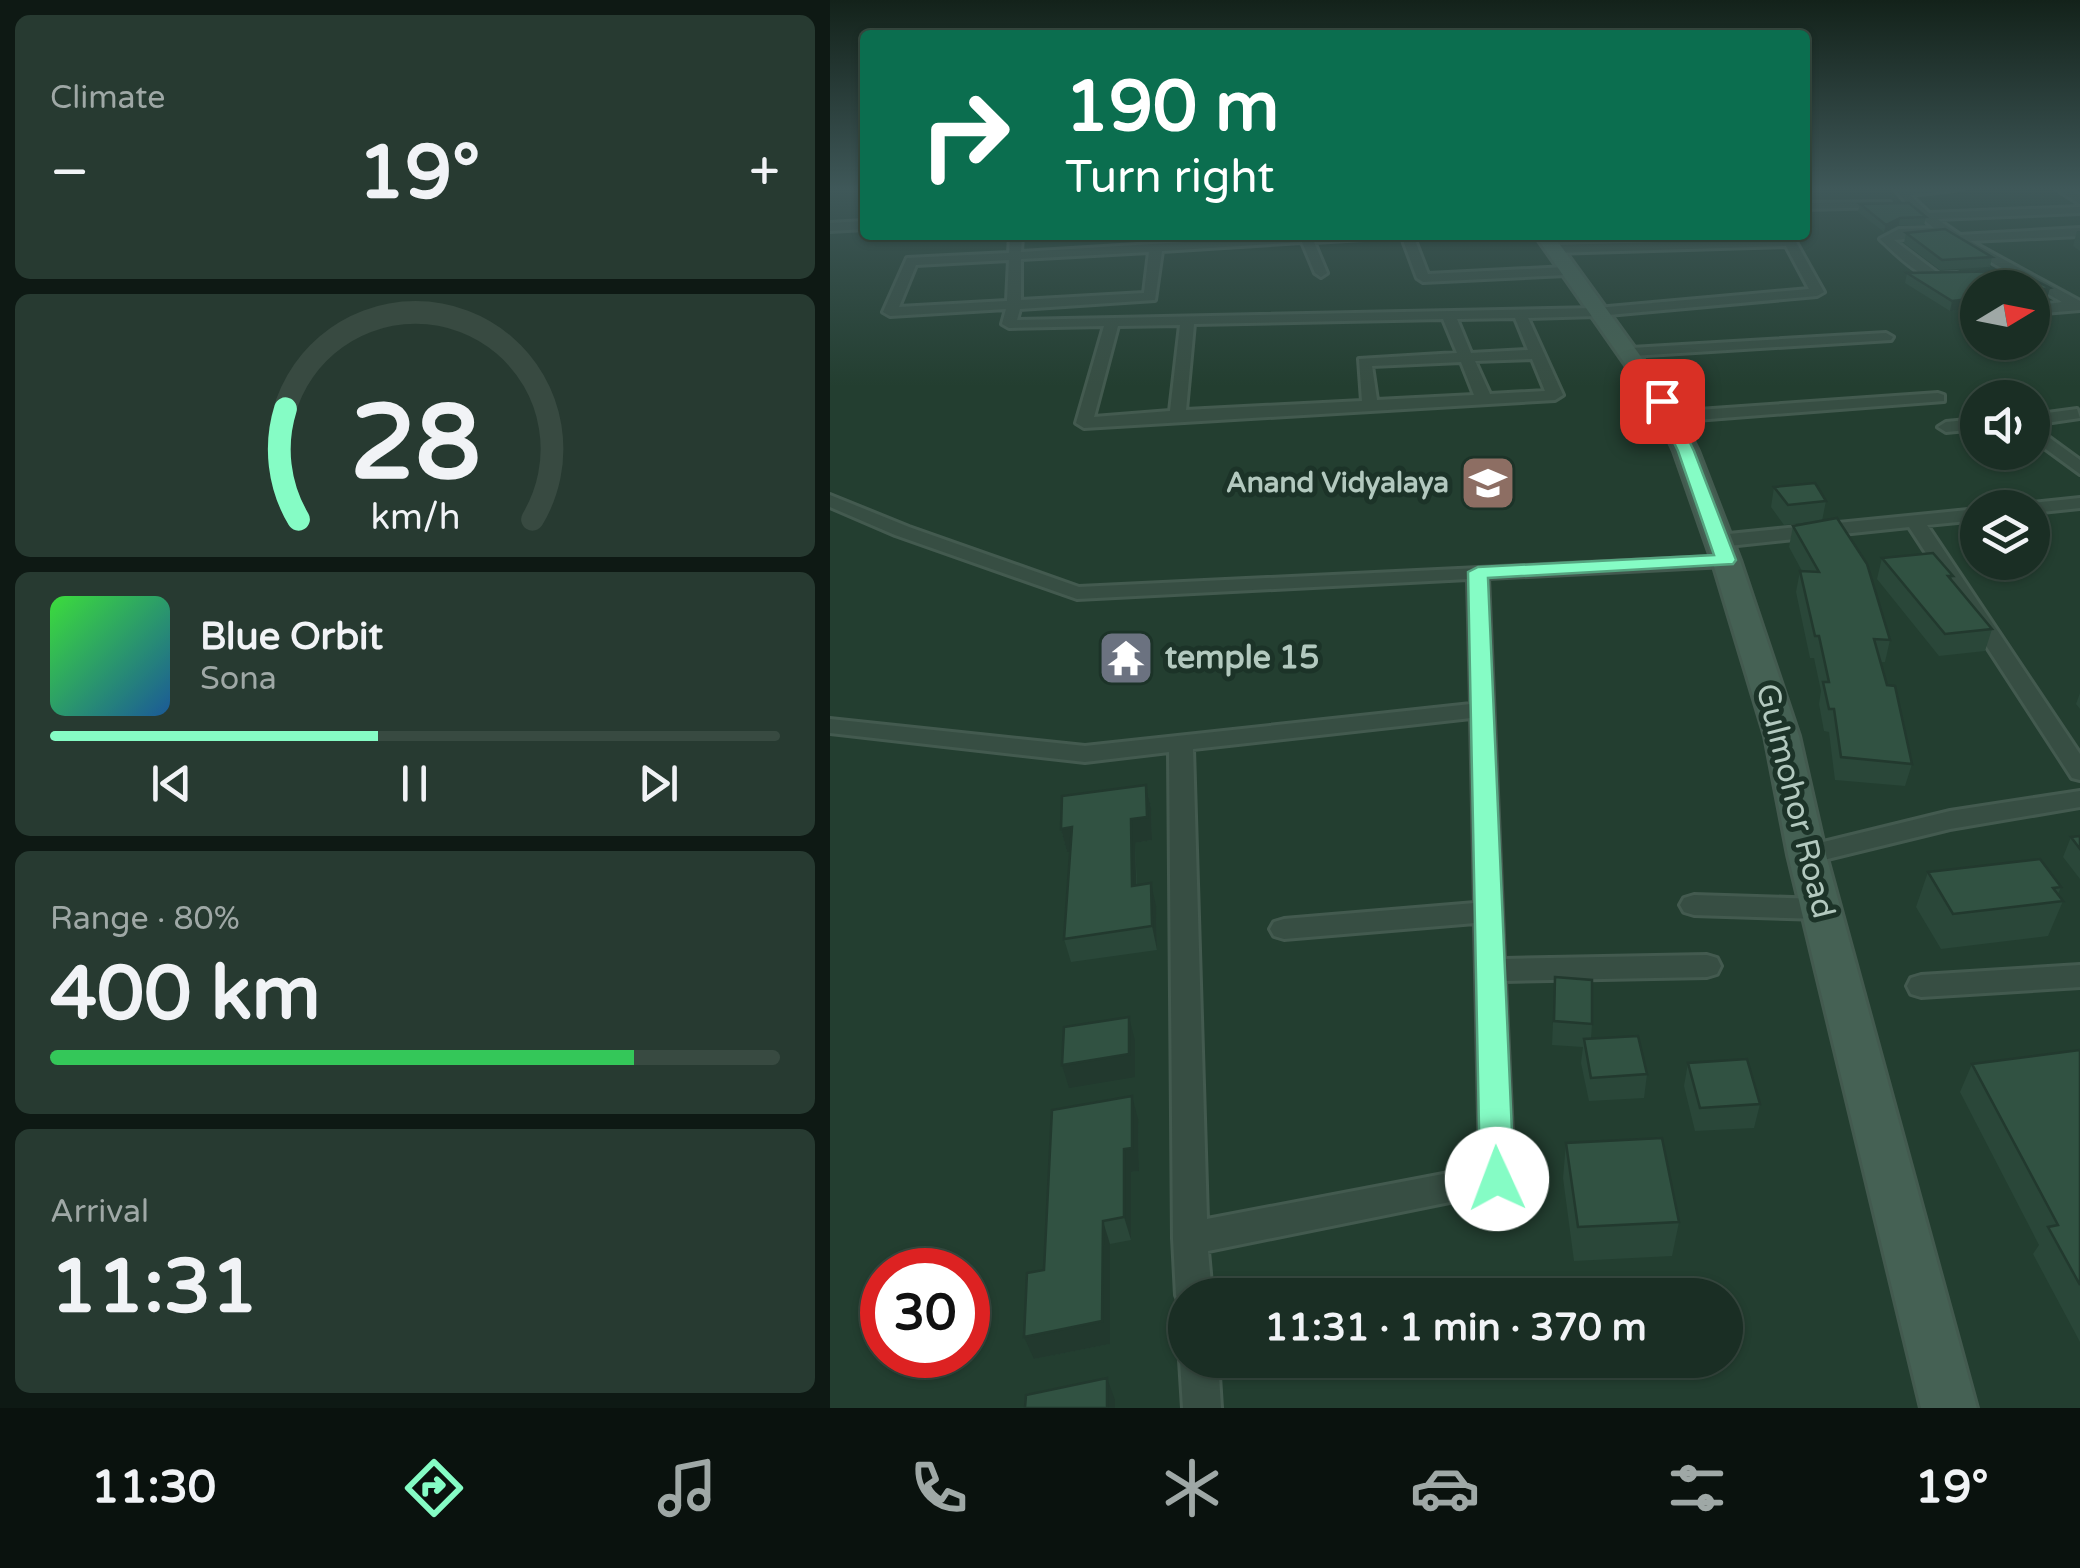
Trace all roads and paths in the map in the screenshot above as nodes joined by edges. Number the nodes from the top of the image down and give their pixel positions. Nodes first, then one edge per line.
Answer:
1 (1037, 255) edge
2 (1155, 255) edge
3 (1313, 255) edge
4 (1414, 255) edge
5 (1541, 255) edge
6 (1557, 255) edge
7 (1797, 255) edge
8 (1906, 255) edge
9 (1990, 255) edge
10 (1014, 256) junction
11 (2015, 270) edge
12 (1321, 273) dead end
13 (1960, 277) edge
14 (2050, 290) edge
15 (2078, 305) edge
16 (1014, 306) junction
17 (2050, 308) edge
18 (1596, 312) junction
19 (1520, 314) junction
20 (1448, 315) junction
21 (1187, 320) junction
22 (1112, 322) junction
23 (1886, 337) dead end
24 (1631, 352) junction
25 (1537, 354) junction
26 (1466, 357) junction
27 (1938, 398) dead end
28 (1484, 399) junction
29 (1370, 405) junction
30 (2077, 414) dead end
31 (1178, 415) junction
32 (1670, 417) junction
33 (2050, 418) edge
34 (1960, 425) edge
35 (1946, 426) dead end
36 (2050, 445) edge
37 (2080, 469) edge
38 (830, 500) edge
39 (2080, 504) edge
40 (2050, 506) edge
41 (1960, 516) edge
42 (1914, 521) junction
43 (1722, 550) junction
44 (1478, 572) junction
45 (1480, 710) junction
46 (830, 726) edge
47 (1181, 744) junction
48 (2080, 772) edge
49 (2080, 799) edge
50 (1808, 855) junction
51 (1694, 905) dead end
52 (1822, 909) junction
53 (1488, 912) junction
54 (1284, 928) dead end
55 (1707, 966) dead end
56 (1490, 970) junction
57 (2080, 976) edge
58 (1921, 986) dead end
59 (1190, 1238) junction
60 (1193, 1278) edge
61 (1200, 1378) edge
62 (1202, 1408) edge
63 (1948, 1408) edge

1 - 10 street
2 - 16 street
3 - 12 street
4 - 5 street
6 - 18 street, Gulmohor Road
7 - 18 street
8 - 13 street
9 - 11 street
10 - 16 street
10 - 16 street
14 - 15 street
15 - 17 street
16 - 22 street
18 - 19 street
18 - 24 street, Gulmohor Road
19 - 20 street
19 - 25 street
20 - 21 street
20 - 26 street
21 - 22 street
21 - 31 street
22 - 31 street
23 - 24 street
24 - 32 street, Gulmohor Road
25 - 26 street
25 - 28 street
26 - 28 street
26 - 29 street
27 - 32 street
28 - 29 street
29 - 31 street
30 - 33 street
32 - 43 street, Gulmohor Road
34 - 35 street
36 - 37 street
38 - 44 street
39 - 40 street
41 - 42 street
42 - 43 street
42 - 48 street
43 - 44 street
43 - 50 street, Gulmohor Road
44 - 45 street
45 - 47 street
45 - 53 street
46 - 47 street
47 - 59 street
49 - 50 street
50 - 52 street, Gulmohor Road
51 - 52 street
52 - 63 street, Gulmohor Road
53 - 54 street
53 - 56 street
55 - 56 street
56 - 59 street
57 - 58 street
59 - 60 street
61 - 62 street

